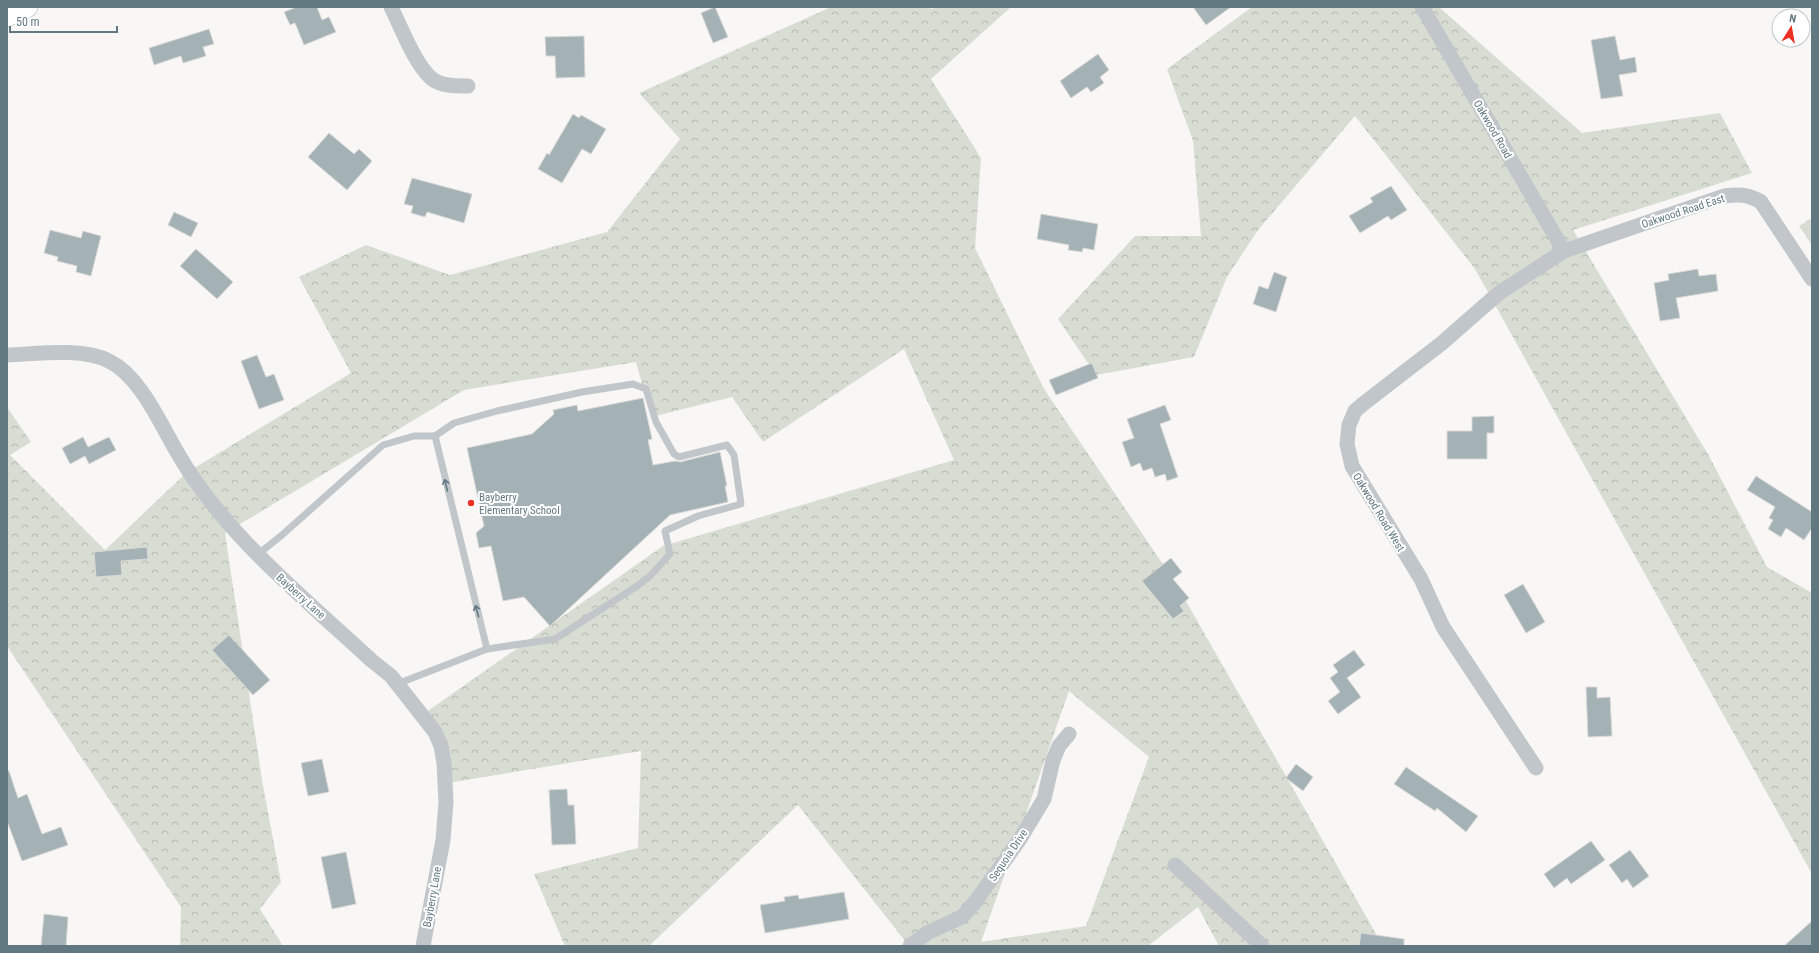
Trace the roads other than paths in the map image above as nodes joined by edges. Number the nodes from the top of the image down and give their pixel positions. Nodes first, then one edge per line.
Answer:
1 (27, 7) edge
2 (391, 7) edge
3 (1422, 7) edge
4 (7, 16) edge
5 (468, 86) dead end
6 (1564, 251) junction
7 (1812, 279) edge
8 (7, 355) edge
9 (435, 436) junction
10 (257, 555) junction
11 (487, 649) junction
12 (397, 684) junction
13 (1069, 734) dead end
14 (1536, 768) dead end
15 (1175, 865) dead end
16 (423, 946) edge
17 (910, 946) edge
18 (1262, 946) edge

1 - 4 main road
2 - 5 street
3 - 6 street, Oakwood Road
6 - 7 street, Oakwood Road East
6 - 14 street, Oakwood Road West
8 - 10 street, Bayberry Lane
9 - 10 lane
11 -> 9 lane
9 - 11 lane
10 - 12 street, Bayberry Lane
11 - 12 lane
12 - 16 street, Bayberry Lane
13 - 17 street, Sequoia Drive
15 - 18 street

